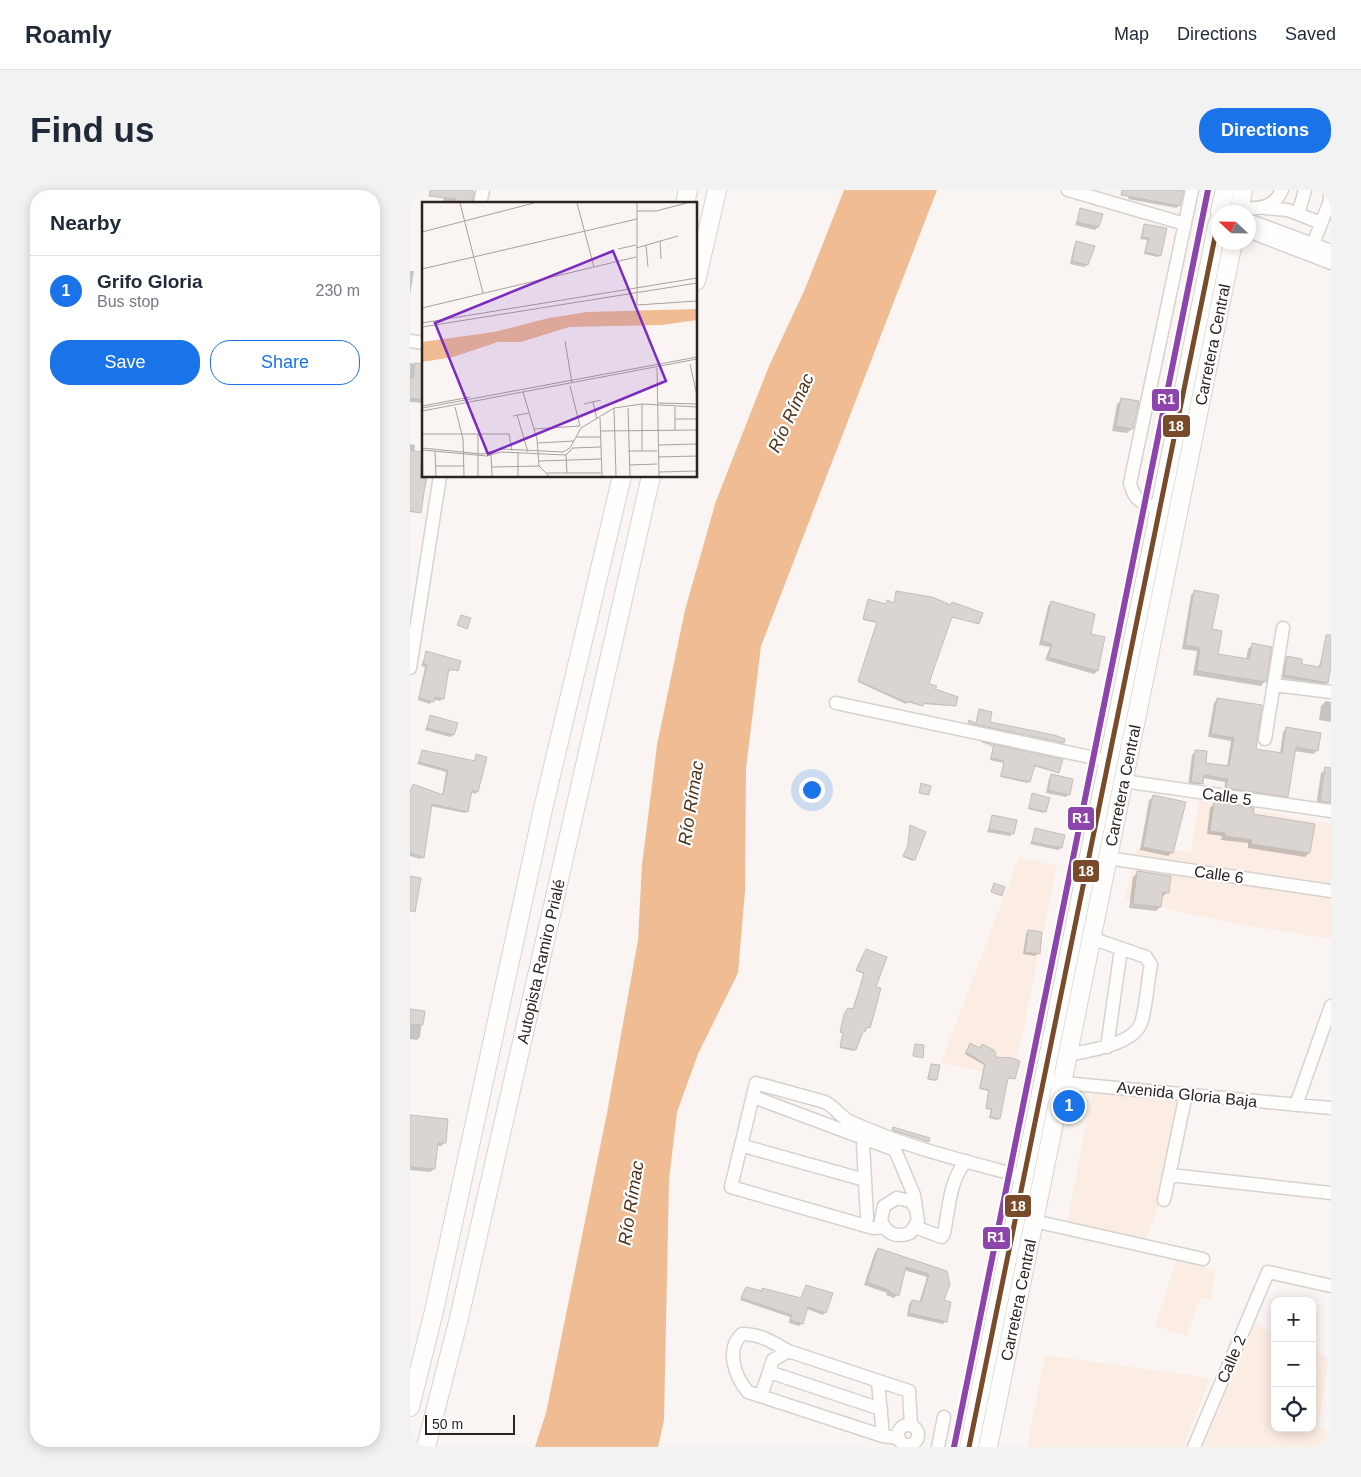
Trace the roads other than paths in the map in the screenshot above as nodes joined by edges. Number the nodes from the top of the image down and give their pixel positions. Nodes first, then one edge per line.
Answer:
1 (718, 190) edge
2 (1068, 190) edge
3 (1192, 190) edge
4 (1225, 190) edge
5 (1243, 190) edge
6 (1282, 190) edge
7 (1305, 190) edge
8 (1330, 190) edge
9 (1228, 205) edge
10 (1235, 205) edge
11 (1265, 208) junction
12 (1256, 210) edge
13 (1293, 212) junction
14 (1256, 223) edge
15 (1321, 223) junction
16 (1185, 224) junction
17 (1278, 230) junction
18 (1256, 234) edge
19 (1313, 244) junction
20 (1221, 250) edge
21 (1231, 250) edge
22 (1331, 251) edge
23 (1331, 263) edge
24 (698, 274) edge
25 (440, 478) edge
26 (622, 478) edge
27 (651, 478) edge
28 (1160, 509) junction
29 (1283, 628) dead end
30 (410, 668) edge
31 (1274, 685) junction
32 (1331, 692) edge
33 (836, 703) dead end
34 (1265, 739) dead end
35 (1109, 761) junction
36 (1123, 782) junction
37 (1331, 811) edge
38 (1107, 858) junction
39 (1331, 891) edge
40 (1091, 938) junction
41 (1121, 949) junction
42 (1331, 1006) edge
43 (1107, 1047) junction
44 (1068, 1056) junction
45 (1044, 1082) junction
46 (1062, 1082) junction
47 (759, 1084) junction
48 (1186, 1094) junction
49 (758, 1103) junction
50 (1296, 1105) junction
51 (1331, 1108) edge
52 (748, 1143) junction
53 (866, 1145) junction
54 (966, 1161) junction
55 (865, 1175) junction
56 (1170, 1175) junction
57 (1024, 1177) junction
58 (1331, 1193) edge
59 (904, 1198) junction
60 (1164, 1200) dead end
61 (916, 1206) junction
62 (877, 1221) junction
63 (1034, 1221) junction
64 (915, 1228) junction
65 (1203, 1259) dead end
66 (1331, 1286) edge
67 (788, 1351) junction
68 (769, 1372) junction
69 (878, 1382) junction
70 (761, 1396) junction
71 (410, 1407) edge
72 (880, 1409) junction
73 (944, 1417) dead end
74 (911, 1425) junction
75 (883, 1436) junction
76 (899, 1438) junction
77 (920, 1444) edge
78 (426, 1447) edge
79 (938, 1447) edge
80 (969, 1447) edge
81 (988, 1447) edge
82 (1194, 1447) edge

1 - 24 highway
2 - 16 street
3 - 16 street
4 - 9 highway, Carretera Central
5 - 10 highway, Carretera Central
6 - 11 street
7 - 13 street
8 - 15 street
11 - 12 street
11 - 13 street
13 - 15 street
13 - 17 street
14 - 17 street
15 - 19 street
16 - 28 street
17 - 19 street
18 - 23 street
19 - 22 street
20 - 28 highway, Carretera Central
21 - 36 highway, Carretera Central
25 - 30 street
26 - 71 highway, Autopista Ramiro Prialé
27 - 78 highway, Autopista Ramiro Prialé
28 - 35 highway, Carretera Central
29 - 31 street
31 - 32 street
31 - 34 street
33 - 35 street
35 - 45 highway, Carretera Central
36 - 37 street, Calle 5
36 - 38 highway, Carretera Central
38 - 39 street, Calle 6
38 - 40 highway, Carretera Central
40 - 41 street
40 - 44 highway, Carretera Central
41 - 43 street
41 - 43 street
42 - 50 street
43 - 44 street
44 - 46 highway, Carretera Central
45 - 46 street, Avenida Gloria Baja
45 - 57 highway, Carretera Central
46 - 48 street, Avenida Gloria Baja
46 - 63 highway, Carretera Central
47 - 49 street
47 - 54 street
47 - 62 street
48 - 50 street, Avenida Gloria Baja
48 - 56 street
49 - 52 street
49 - 53 street
49 - 61 street
50 - 51 street, Avenida Gloria Baja
52 - 55 street
52 - 62 street
53 - 55 street
53 - 59 street
53 - 62 street
54 - 57 street
54 - 64 street
55 - 62 street
56 - 58 street
56 - 60 street
57 - 80 highway, Carretera Central
59 - 61 street
59 - 62 street
61 - 64 street
62 - 64 street
63 - 65 street
63 - 81 highway, Carretera Central
66 - 82 street, Calle 2
67 - 68 street
67 - 69 street
67 - 70 street
68 - 70 street
68 - 72 street
69 - 72 street
69 - 74 street
70 - 75 street
72 - 75 street
73 - 79 street
74 - 76 street
74 - 77 street
75 - 76 street
76 - 77 street

